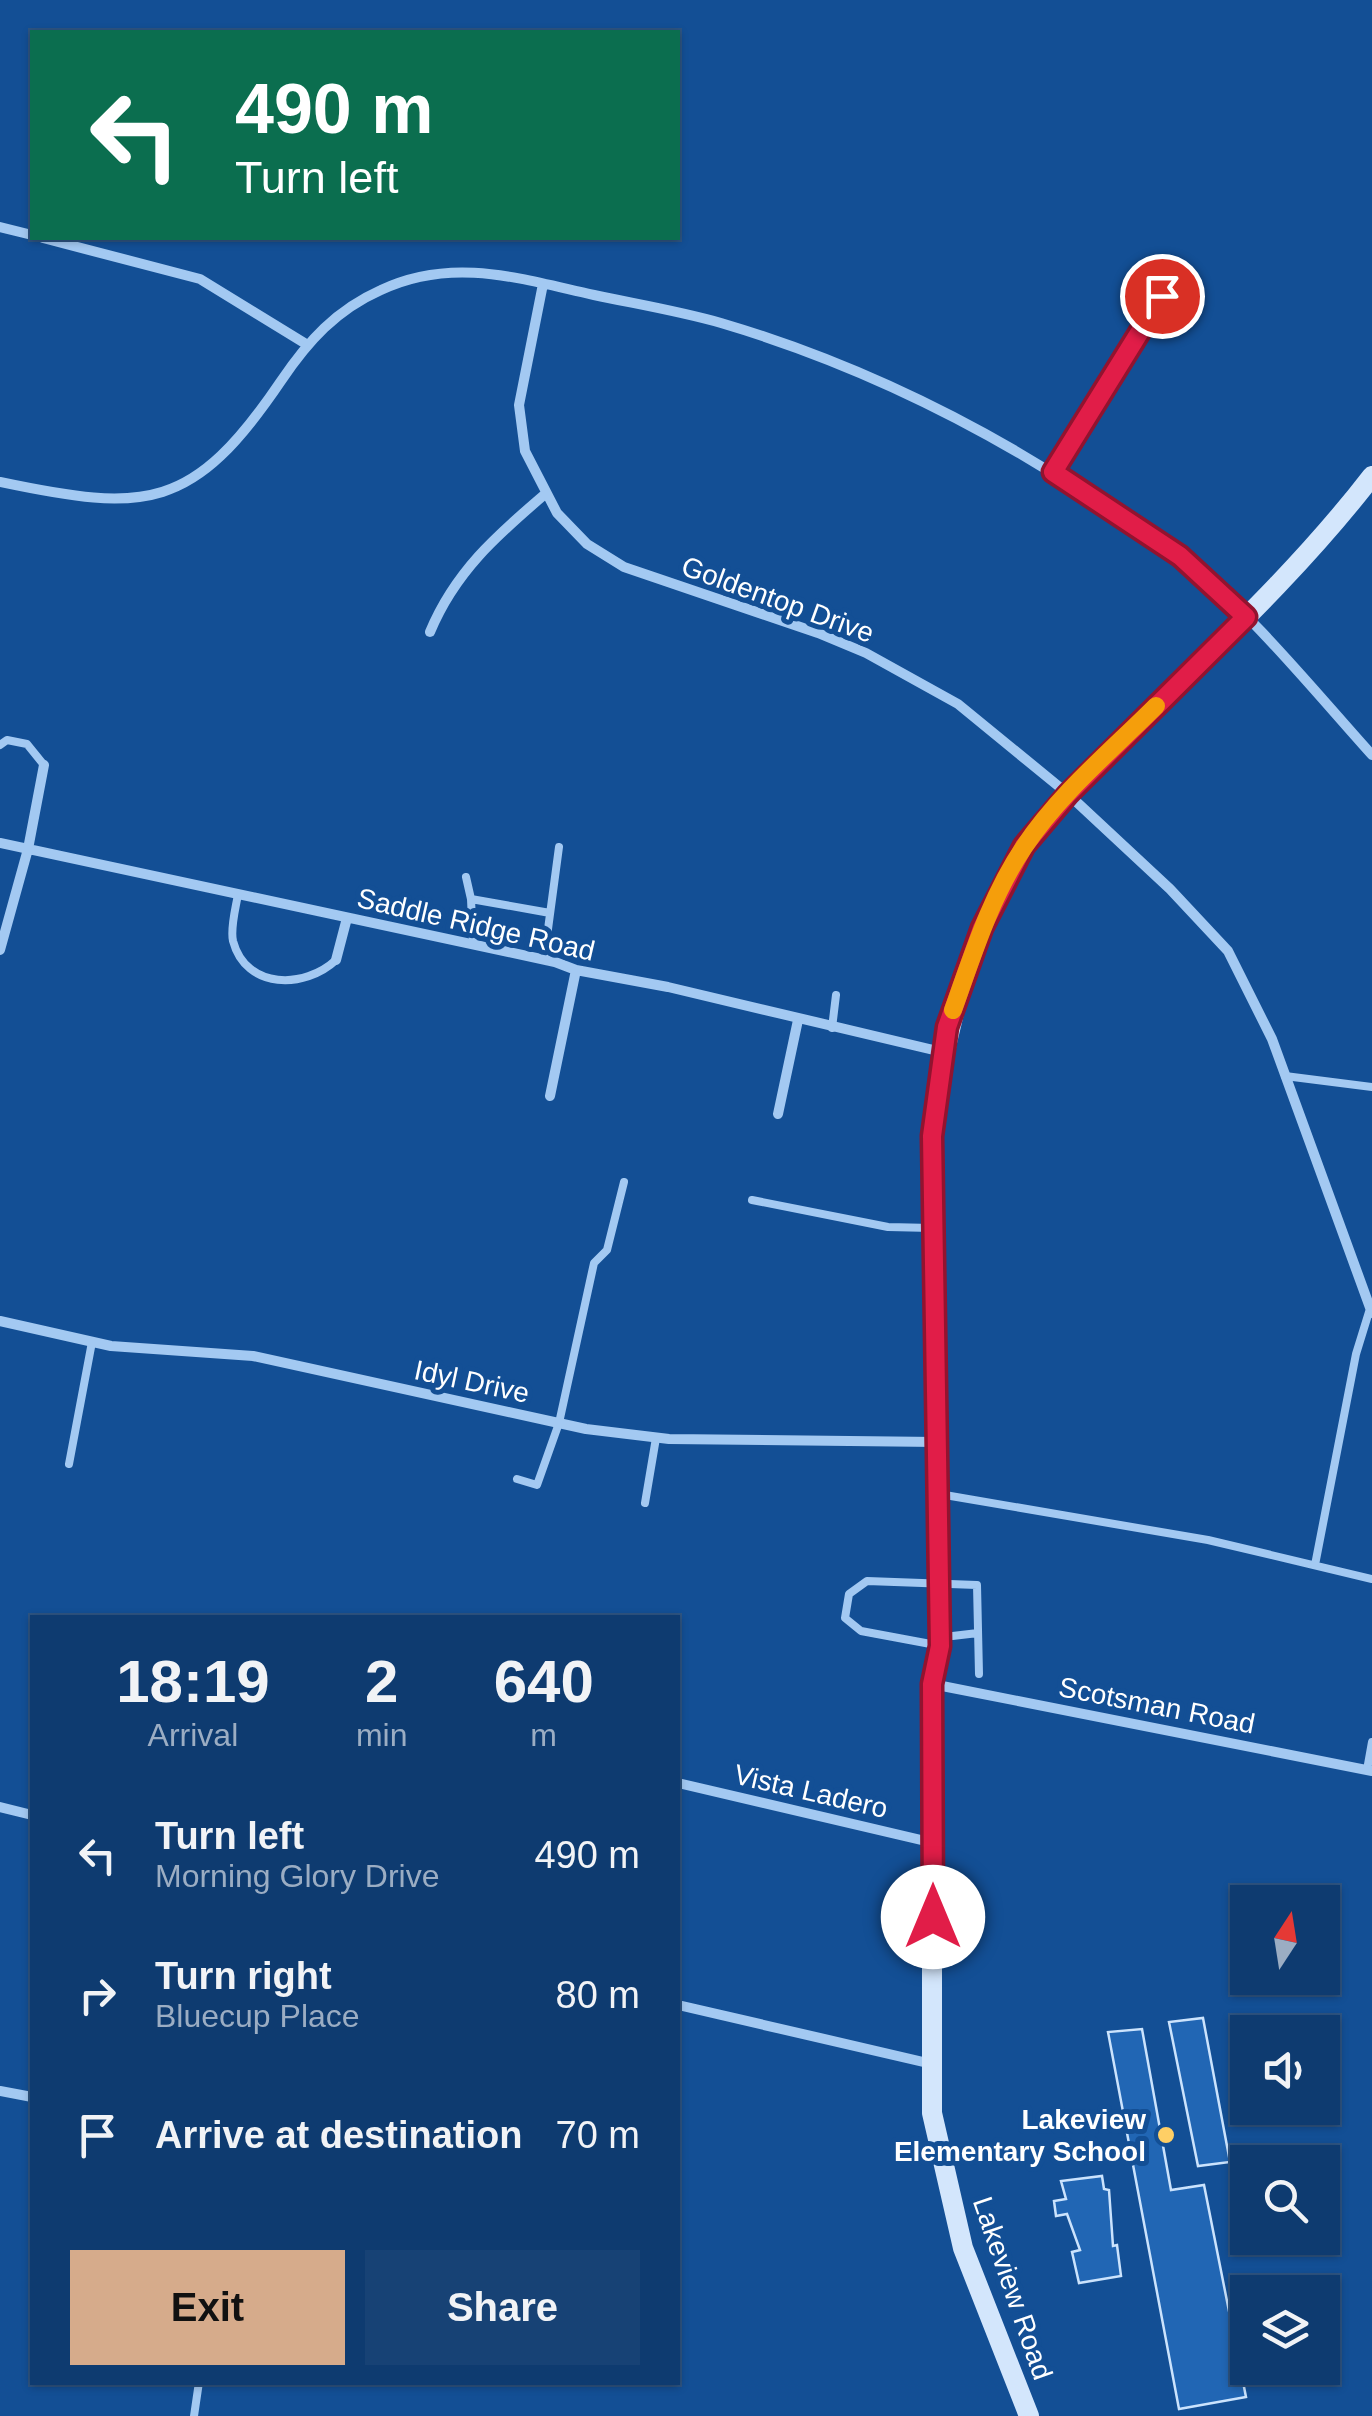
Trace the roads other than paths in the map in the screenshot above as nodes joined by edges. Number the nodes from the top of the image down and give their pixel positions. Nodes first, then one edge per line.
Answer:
1 (0, 227) edge
2 (30, 234) edge
3 (51, 240) edge
4 (1180, 266) dead end
5 (543, 284) junction
6 (306, 344) junction
7 (1053, 472) junction
8 (1372, 476) edge
9 (0, 482) edge
10 (544, 495) junction
11 (1246, 617) junction
12 (430, 632) dead end
13 (0, 746) edge
14 (1372, 754) edge
15 (44, 765) joint
16 (1068, 794) junction
17 (0, 842) edge
18 (558, 847) dead end
19 (28, 848) junction
20 (466, 877) dead end
21 (238, 894) junction
22 (471, 899) junction
23 (550, 913) junction
24 (348, 918) junction
25 (473, 944) junction
26 (0, 950) edge
27 (544, 959) junction
28 (336, 960) joint
29 (576, 970) junction
30 (836, 995) dead end
31 (798, 1020) junction
32 (832, 1028) junction
33 (942, 1052) junction
34 (1285, 1076) junction
35 (1372, 1087) edge
36 (550, 1096) dead end
37 (778, 1114) dead end
38 (624, 1182) dead end
39 (752, 1200) dead end
40 (932, 1228) junction
41 (1370, 1312) edge
42 (0, 1321) edge
43 (92, 1342) junction
44 (560, 1423) junction
45 (656, 1438) junction
46 (939, 1442) junction
47 (69, 1464) dead end
48 (517, 1478) dead end
49 (939, 1494) junction
50 (645, 1502) dead end
51 (1315, 1565) junction
52 (1372, 1579) edge
53 (940, 1583) junction
54 (978, 1633) junction
55 (940, 1642) junction
56 (979, 1674) dead end
57 (932, 1684) junction
58 (1372, 1742) edge
59 (1369, 1770) edge
60 (680, 1783) edge
61 (0, 1807) edge
62 (30, 1814) edge
63 (934, 1843) junction
64 (680, 2006) edge
65 (932, 2064) junction
66 (0, 2091) edge
67 (30, 2097) edge
68 (199, 2385) edge
69 (194, 2416) edge
70 (1029, 2416) edge

1 - 2 street
3 - 6 street
4 - 7 street
5 - 6 street
5 - 7 street
5 - 10 street, Goldentop Drive
6 - 9 street
7 - 11 street
8 - 11 street, Lakeview Road
10 - 12 street
10 - 16 street, Goldentop Drive
11 - 14 street
11 - 16 street, Lakeview Road
13 - 15 lane
15 - 19 street
16 - 33 street, Lakeview Road
16 - 34 street, Goldentop Drive
17 - 19 street, Saddle Ridge Road
18 - 23 lane
19 - 21 street, Saddle Ridge Road
19 - 26 street
20 - 22 lane
21 - 24 street, Saddle Ridge Road
21 - 28 lane
22 - 23 lane
22 - 25 lane
23 - 27 lane
24 - 25 street, Saddle Ridge Road
24 - 28 street
25 - 27 street, Saddle Ridge Road
27 - 29 street, Saddle Ridge Road
29 - 31 street, Saddle Ridge Road
29 - 36 street
30 - 32 lane
31 - 32 street, Saddle Ridge Road
31 - 37 street
32 - 33 street, Saddle Ridge Road
33 - 40 street, Lakeview Road
34 - 35 lane
34 - 41 street, Goldentop Drive
38 - 44 lane
39 - 40 lane
40 - 46 street, Lakeview Road
41 - 51 lane
42 - 43 street, Idyl Drive
43 - 44 street, Idyl Drive
43 - 47 lane
44 - 45 street, Idyl Drive
44 - 48 lane
45 - 46 street, Idyl Drive
45 - 50 lane
46 - 49 street, Lakeview Road
49 - 51 lane
49 - 53 street, Lakeview Road
51 - 52 lane
53 - 54 lane
53 - 55 street, Lakeview Road
53 - 55 lane
54 - 55 lane
54 - 56 lane
55 - 57 street, Lakeview Road
57 - 59 street, Scotsman Road
57 - 63 street, Lakeview Road
58 - 59 lane
60 - 63 street, Vista Ladero
61 - 62 street
63 - 65 street, Lakeview Road
64 - 65 street
65 - 70 street, Lakeview Road
66 - 67 street
68 - 69 lane

